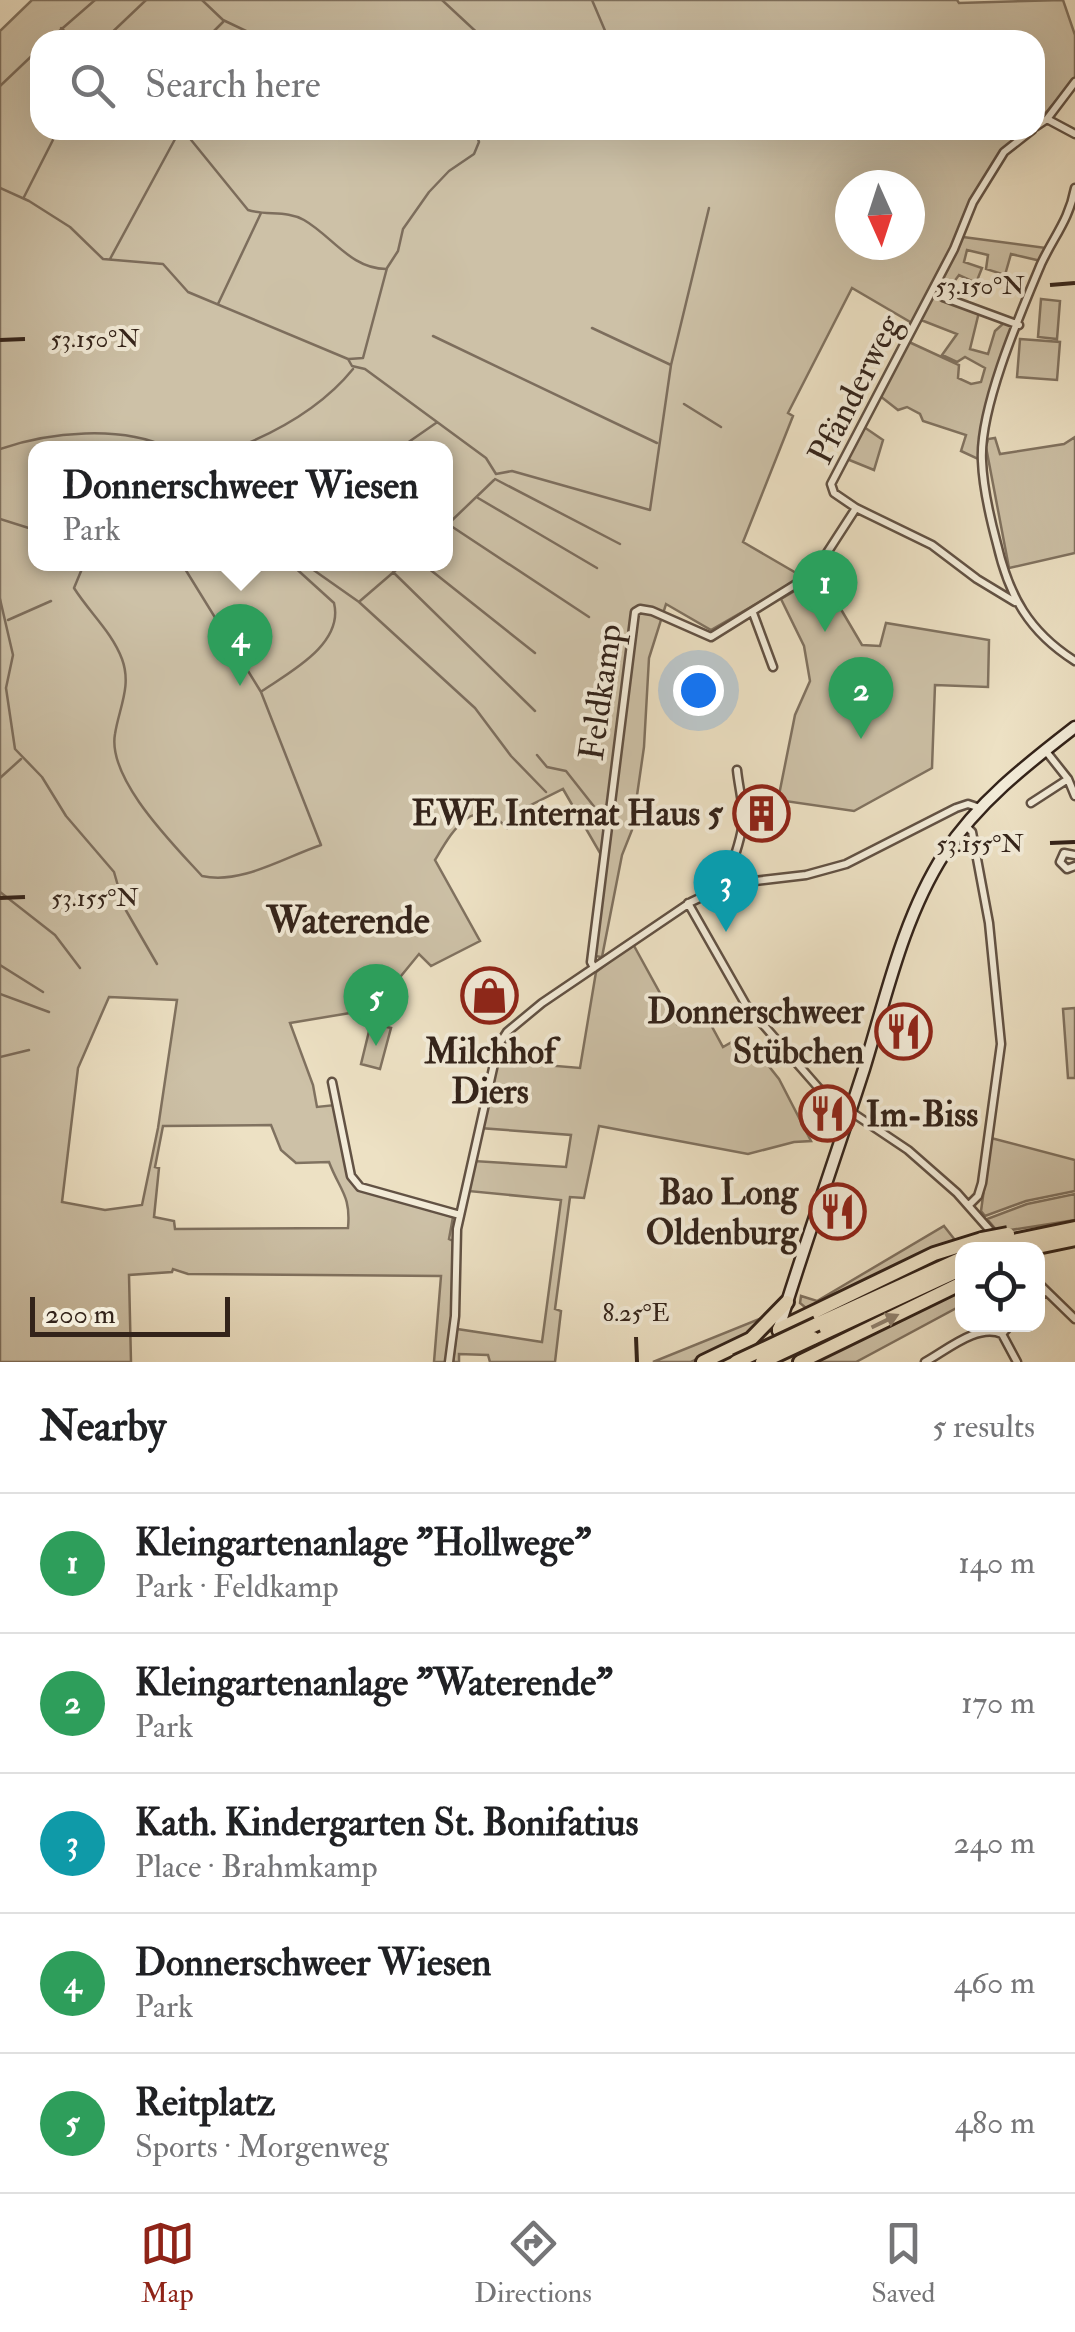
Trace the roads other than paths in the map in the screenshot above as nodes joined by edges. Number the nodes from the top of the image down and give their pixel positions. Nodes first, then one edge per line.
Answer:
1 (1075, 82) edge
2 (1047, 119) joint
3 (1075, 134) edge
4 (1019, 140) edge
5 (1075, 188) edge
6 (943, 296) dead end
7 (1019, 325) junction
8 (856, 508) junction
9 (1015, 602) junction
10 (753, 613) junction
11 (1075, 661) edge
12 (772, 666) dead end
13 (1075, 727) edge
14 (1045, 750) junction
15 (738, 770) dead end
16 (1068, 779) junction
17 (1075, 796) edge
18 (1031, 803) dead end
19 (980, 808) junction
20 (966, 825) junction
21 (1074, 853) edge
22 (1075, 866) edge
23 (729, 884) junction
24 (688, 904) junction
25 (594, 968) junction
26 (332, 1082) dead end
27 (850, 1111) junction
28 (969, 1205) junction
29 (460, 1215) junction
30 (1075, 1228) edge
31 (1065, 1237) edge
32 (1012, 1242) edge
33 (1015, 1242) edge
34 (1022, 1242) edge
35 (955, 1251) edge
36 (955, 1261) edge
37 (955, 1272) edge
38 (955, 1287) edge
39 (1046, 1291) edge
40 (788, 1299) junction
41 (815, 1318) junction
42 (1075, 1319) edge
43 (779, 1330) junction
44 (1002, 1334) joint
45 (751, 1339) junction
46 (770, 1360) edge
47 (449, 1362) edge
48 (703, 1362) edge
49 (736, 1362) edge
50 (800, 1362) edge
51 (925, 1362) edge
52 (1017, 1362) edge

1 - 2 street, Pfänderweg
2 - 3 street
4 - 8 street, Pfänderweg
5 - 7 street
6 - 7 street
7 - 9 street
8 - 9 street, Pfänderweg
8 - 10 street, Feldkamp
9 - 11 street
10 - 12 street
10 - 25 street, Feldkamp
13 - 14 main road
14 - 16 street
14 - 19 main road
15 - 23 street
16 - 17 street
16 - 18 street
19 - 20 main road
19 - 23 street
20 - 27 main road
20 - 28 street
21 - 22 street
23 - 24 street
24 - 25 street
24 - 27 street
25 - 29 street
26 - 29 street
27 - 28 street
27 - 40 main road
28 - 32 street
29 - 47 street
30 - 31 highway
31 - 33 highway
31 - 34 highway
35 - 41 highway
36 - 41 highway
37 - 46 highway, bridge
50 -> 38 highway
39 - 42 street
40 - 41 highway
40 - 43 main road
40 - 45 highway
41 - 43 highway
41 - 49 highway, bridge
43 - 46 main road
44 - 51 street
44 - 52 street
45 - 46 highway
45 - 48 highway

